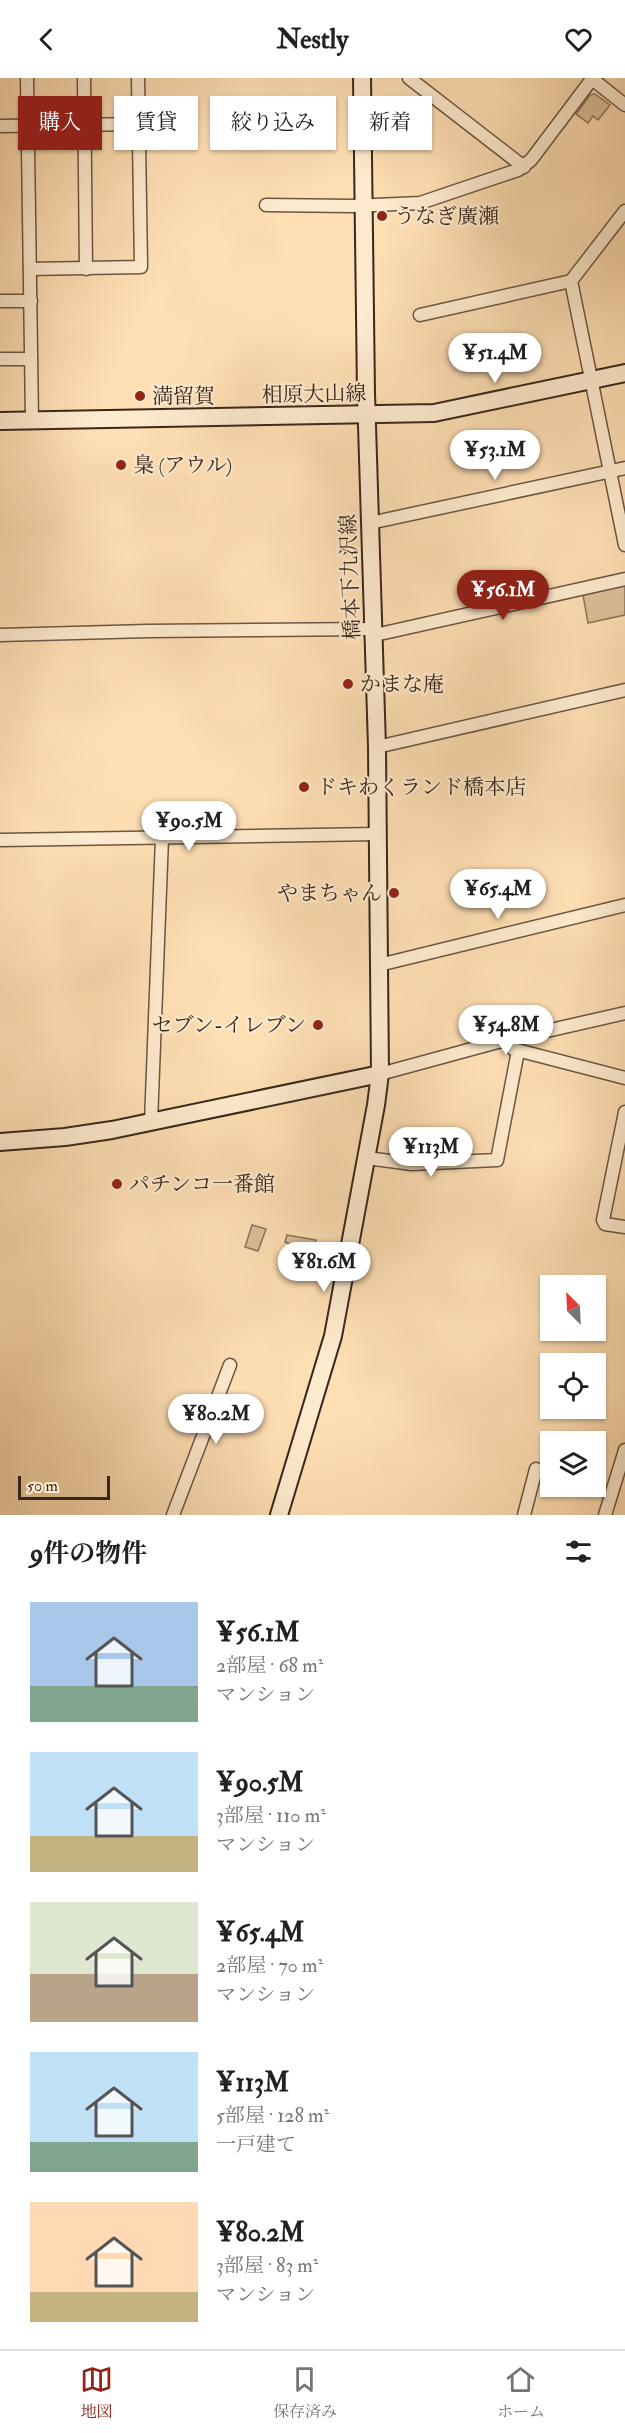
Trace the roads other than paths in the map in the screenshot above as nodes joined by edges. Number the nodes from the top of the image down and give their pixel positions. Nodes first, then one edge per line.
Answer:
1 (27, 78) edge
2 (84, 78) edge
3 (138, 78) edge
4 (362, 78) edge
5 (409, 78) edge
6 (591, 78) edge
7 (27, 96) edge
8 (84, 96) edge
9 (139, 96) edge
10 (625, 105) edge
11 (18, 125) edge
12 (0, 126) edge
13 (28, 150) edge
14 (84, 150) edge
15 (140, 150) edge
16 (524, 167) junction
17 (266, 205) dead end
18 (364, 206) junction
19 (625, 211) edge
20 (30, 269) junction
21 (86, 269) junction
22 (571, 281) junction
23 (0, 301) edge
24 (31, 301) junction
25 (420, 315) dead end
26 (0, 359) edge
27 (31, 359) junction
28 (625, 373) edge
29 (591, 381) junction
30 (367, 416) junction
31 (0, 421) edge
32 (32, 421) junction
33 (625, 468) edge
34 (609, 472) junction
35 (370, 523) junction
36 (625, 545) edge
37 (625, 579) edge
38 (374, 632) junction
39 (0, 635) edge
40 (625, 690) edge
41 (377, 747) junction
42 (378, 834) junction
43 (162, 838) junction
44 (0, 840) edge
45 (625, 905) edge
46 (379, 965) junction
47 (625, 1012) edge
48 (494, 1043) junction
49 (518, 1051) junction
50 (380, 1074) junction
51 (625, 1078) edge
52 (625, 1112) edge
53 (151, 1122) junction
54 (0, 1142) edge
55 (366, 1158) junction
56 (625, 1227) edge
57 (231, 1365) dead end
58 (625, 1450) edge
59 (537, 1469) dead end
60 (174, 1515) edge
61 (279, 1515) edge
62 (524, 1515) edge
63 (605, 1515) edge

1 - 7 street
2 - 8 street
3 - 9 street
4 - 18 street, 橋本下九沢線
5 - 16 street
6 - 10 street
6 - 16 street
11 - 12 street
13 - 20 street
14 - 21 street
15 - 21 street
16 - 18 street
17 - 18 street
18 - 30 street, 橋本下九沢線
19 - 22 street
20 - 21 street
20 - 24 street
22 - 25 street
22 - 29 street
23 - 24 street
24 - 27 street
26 - 27 street
27 - 32 street
28 - 29 street, 相原大山線
29 - 30 street, 相原大山線
29 - 34 street
30 - 32 street, 相原大山線
30 - 35 street, 橋本下九沢線
31 - 32 street, 相原大山線
33 - 34 street
34 - 35 street
34 - 36 street
35 - 38 street, 橋本下九沢線
37 - 38 street
38 - 39 street
38 - 41 street, 橋本下九沢線
40 - 41 street
41 - 42 street, 橋本下九沢線
42 - 43 street
42 - 46 street, 橋本下九沢線
43 - 44 street
43 - 53 street
45 - 46 street
46 - 50 street, 橋本下九沢線
47 - 48 street
48 - 49 street
48 - 50 street
49 - 51 street
49 - 55 street
50 - 53 street
50 - 55 street, 橋本下九沢線
52 - 56 street
53 - 54 street
55 - 61 street, 橋本下九沢線
57 - 60 street
58 - 63 street
59 - 62 street

